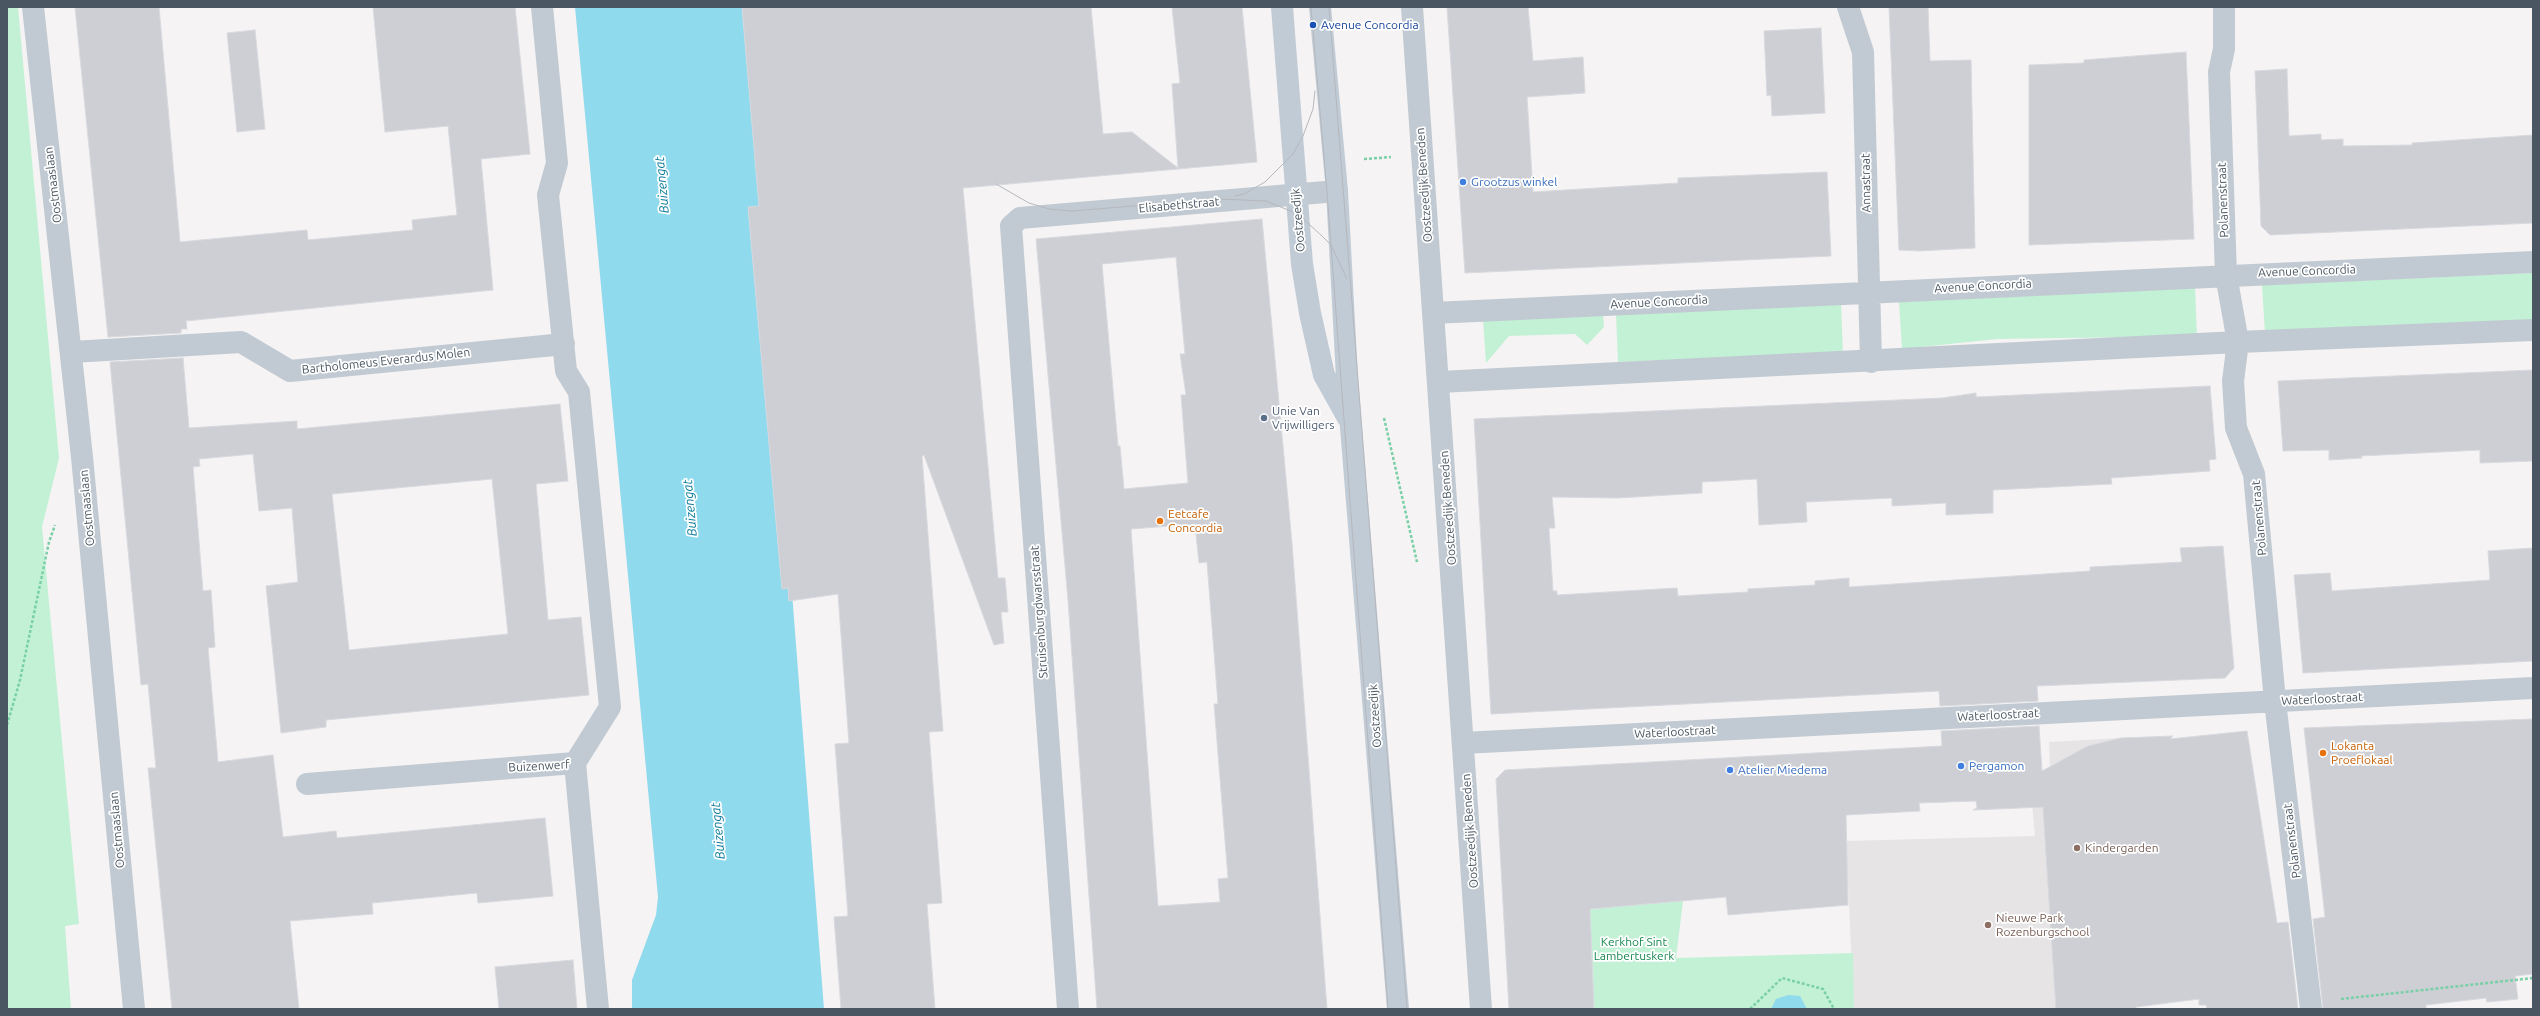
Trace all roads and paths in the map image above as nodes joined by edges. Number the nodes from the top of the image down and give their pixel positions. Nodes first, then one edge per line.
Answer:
1 (33, 7) edge
2 (542, 7) edge
3 (1282, 7) edge
4 (1320, 7) edge
5 (1412, 7) edge
6 (1848, 7) edge
7 (2224, 7) edge
8 (1337, 191) junction
9 (1296, 195) junction
10 (1020, 218) joint
11 (2533, 262) edge
12 (2226, 275) junction
13 (1868, 292) junction
14 (1433, 313) junction
15 (2533, 330) edge
16 (2238, 342) junction
17 (564, 344) junction
18 (72, 352) junction
19 (1871, 362) junction
20 (1439, 382) junction
21 (1383, 415) dead end
22 (1352, 424) junction
23 (57, 520) dead end
24 (1418, 568) dead end
25 (2533, 688) edge
26 (2275, 701) junction
27 (7, 725) edge
28 (1464, 743) junction
29 (575, 762) junction
30 (307, 784) dead end
31 (2533, 978) edge
32 (2311, 1006) edge
33 (134, 1009) edge
34 (598, 1009) edge
35 (1068, 1009) edge
36 (1398, 1009) edge
37 (1481, 1009) edge
38 (1750, 1009) edge
39 (1834, 1009) edge

1 - 18 street, Oostmaaslaan
2 - 17 street
3 - 9 street, Oostzeedijk
4 - 8 street, Oostzeedijk
5 - 14 street, Oostzeedijk Beneden
6 - 13 street, Annastraat
7 - 12 street, Polanenstraat
8 - 9 street, Elisabethstraat
8 - 22 street, Oostzeedijk
9 - 10 street, Elisabethstraat
9 - 22 street, Oostzeedijk
10 - 35 street, Struisenburgdwarsstraat
11 - 12 street, Avenue Concordia
12 - 13 street, Avenue Concordia
12 - 16 street, Polanenstraat
13 - 14 street, Avenue Concordia
13 - 19 street, Annastraat
14 - 20 street, Oostzeedijk Beneden
15 - 16 street
16 - 19 street
16 - 26 street, Polanenstraat
17 - 18 street, Bartholomeus Everardus Molen
17 - 29 street
18 - 33 street, Oostmaaslaan
19 - 20 street
20 - 28 street, Oostzeedijk Beneden
21 - 24 path
22 - 36 street, Oostzeedijk
23 - 27 path
25 - 26 street, Waterloostraat
26 - 28 street, Waterloostraat
26 - 32 street, Polanenstraat
28 - 37 street, Oostzeedijk Beneden
29 - 30 street, Buizenwerf
29 - 34 street, Buizenwerf
31 - 32 path
38 - 39 path

